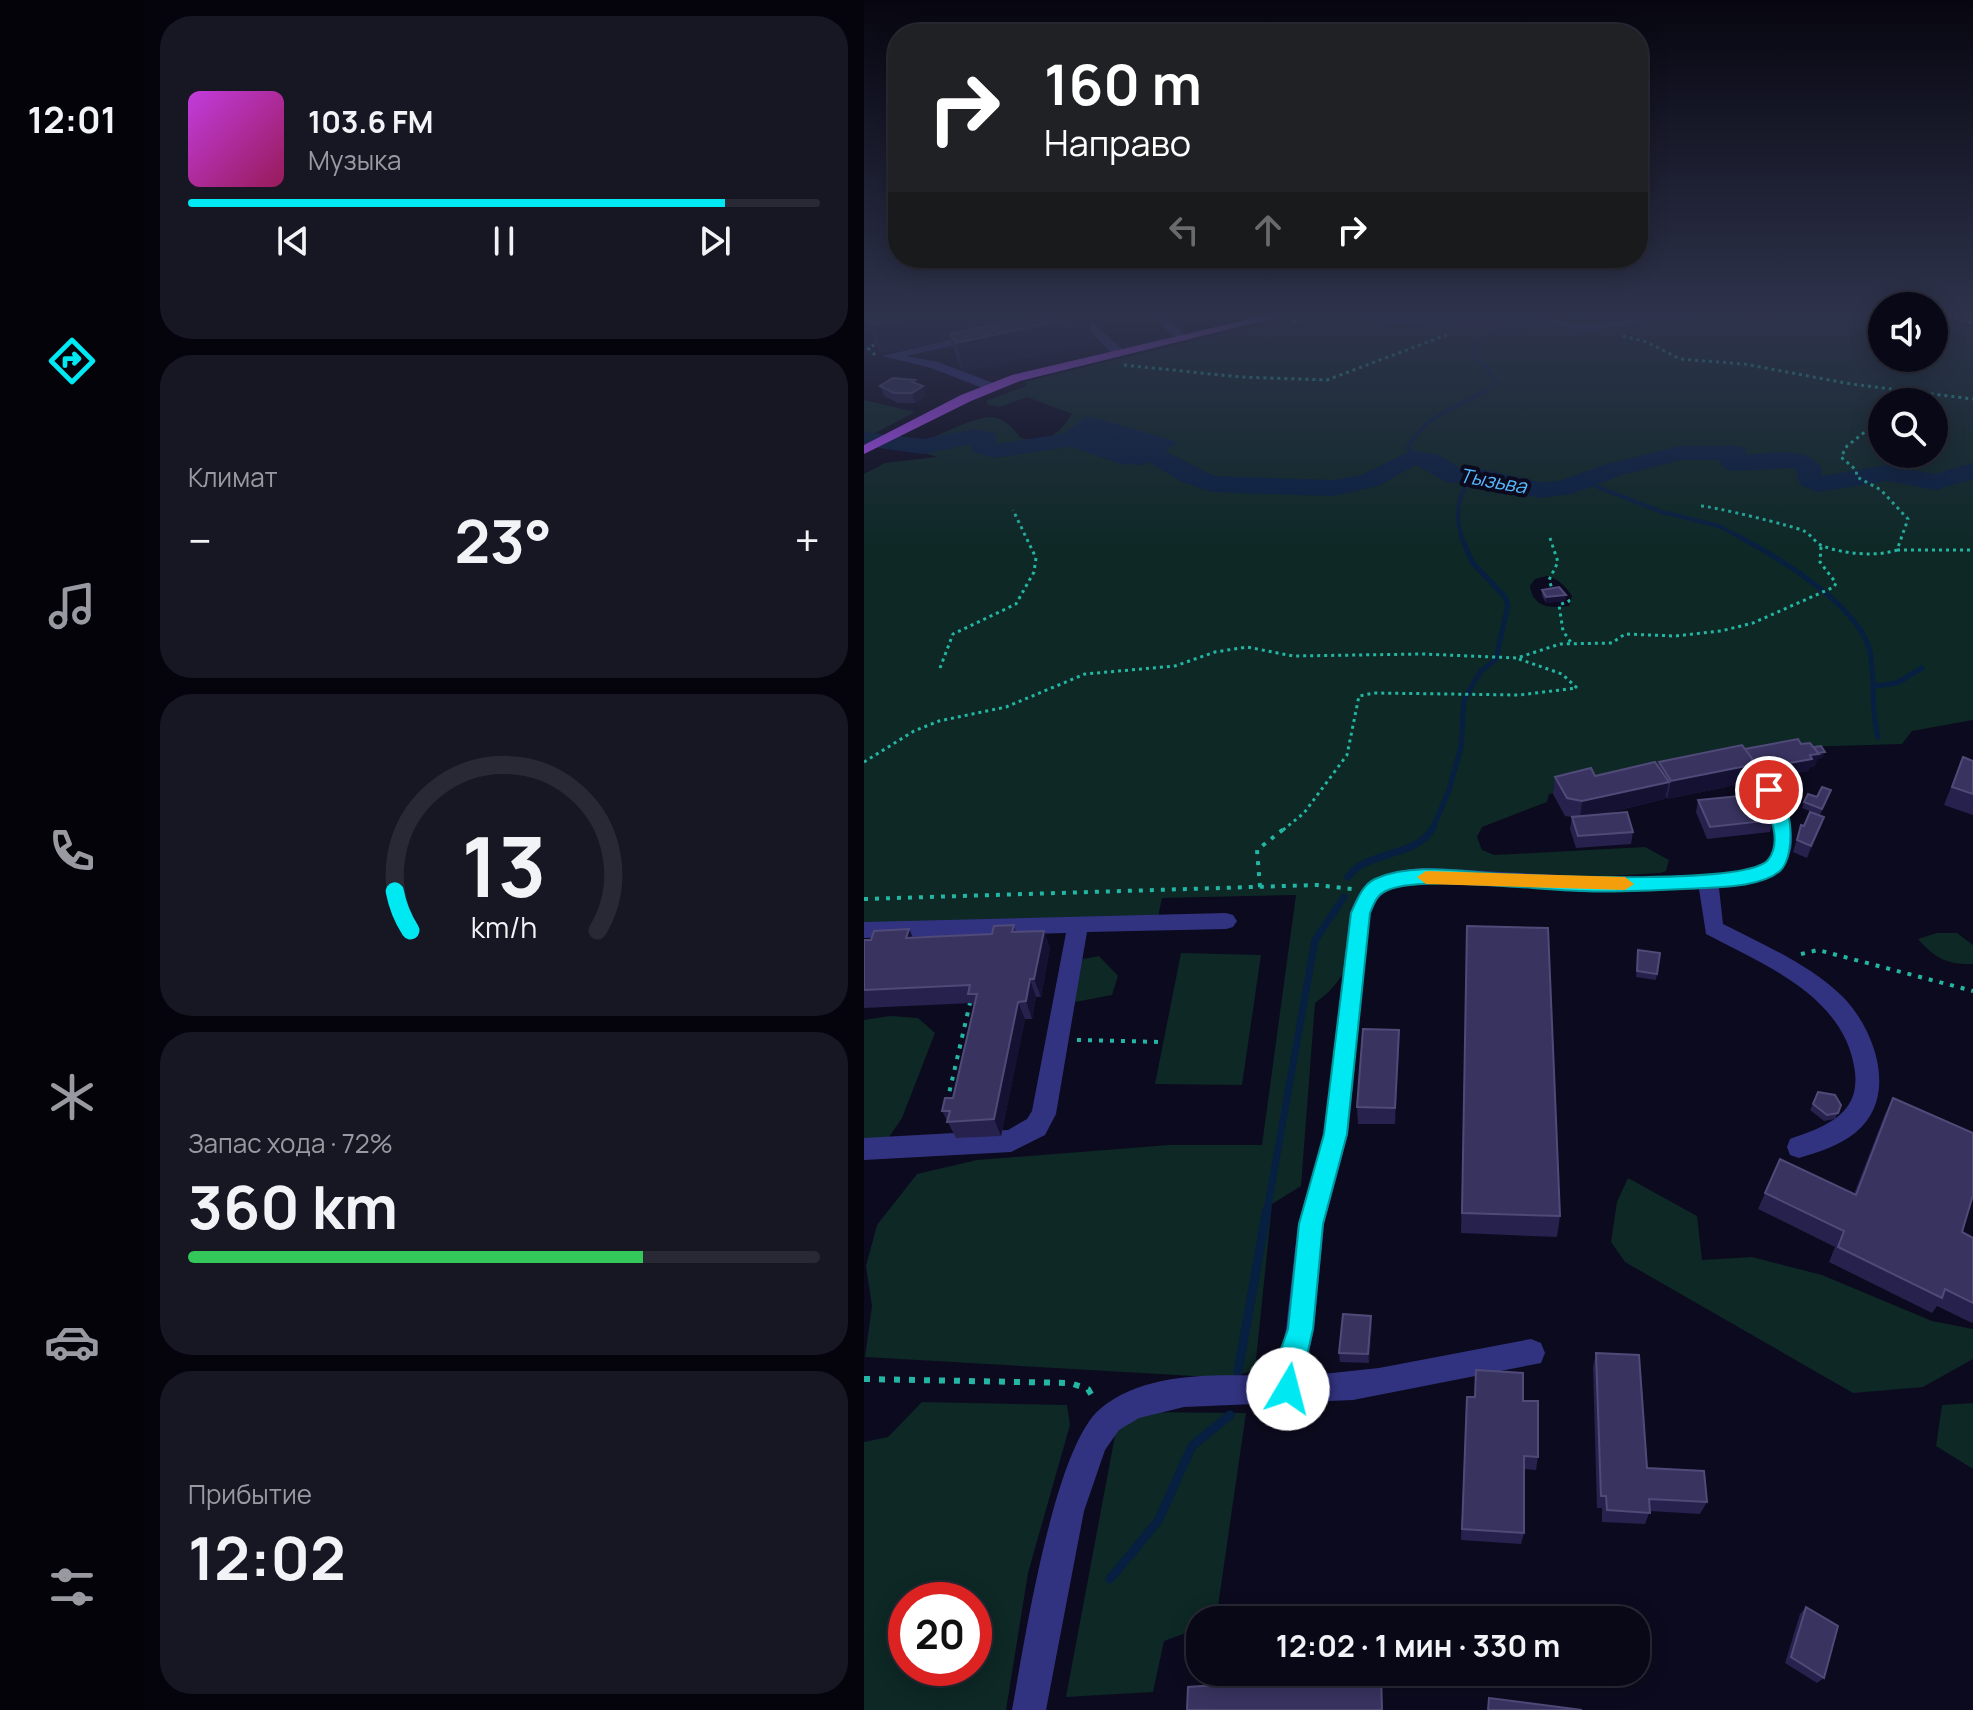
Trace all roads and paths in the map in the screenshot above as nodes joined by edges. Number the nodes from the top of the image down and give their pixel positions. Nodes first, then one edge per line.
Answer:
1 (975, 395) edge
2 (1939, 395) edge
3 (1973, 399) edge
4 (1866, 431) dead end
5 (864, 450) edge
6 (1701, 506) dead end
7 (1013, 510) dead end
8 (1550, 538) dead end
9 (1821, 546) junction
10 (1897, 550) junction
11 (1973, 550) edge
12 (1572, 644) junction
13 (1517, 658) junction
14 (940, 668) dead end
15 (864, 762) edge
16 (1769, 790) dead end
17 (1708, 881) junction
18 (1260, 887) junction
19 (1370, 892) junction
20 (864, 899) edge
21 (1226, 921) dead end
22 (1078, 924) junction
23 (864, 930) edge
24 (1772, 960) junction
25 (1973, 991) edge
26 (970, 1003) edge
27 (1057, 1040) junction
28 (1163, 1042) dead end
29 (937, 1144) junction
30 (1799, 1147) dead end
31 (864, 1149) edge
32 (1531, 1353) dead end
33 (864, 1379) edge
34 (1288, 1389) junction
35 (1107, 1420) junction
36 (1029, 1710) edge

1 - 5 main road
2 - 3 path
4 - 10 path
6 - 9 path
7 - 14 path
8 - 12 path
9 - 10 path
9 - 12 path
10 - 11 path
12 - 13 path
13 - 15 path
13 - 18 path
16 - 17 street
17 - 19 street
17 - 24 street
18 - 19 path
18 - 20 path
19 - 34 street
21 - 22 street
22 - 23 street
22 - 27 street
24 - 25 path
24 - 30 street
26 - 29 path
27 - 28 path
27 - 29 street
29 - 31 street
32 - 34 street
33 - 35 path
34 - 35 street
35 - 36 street

